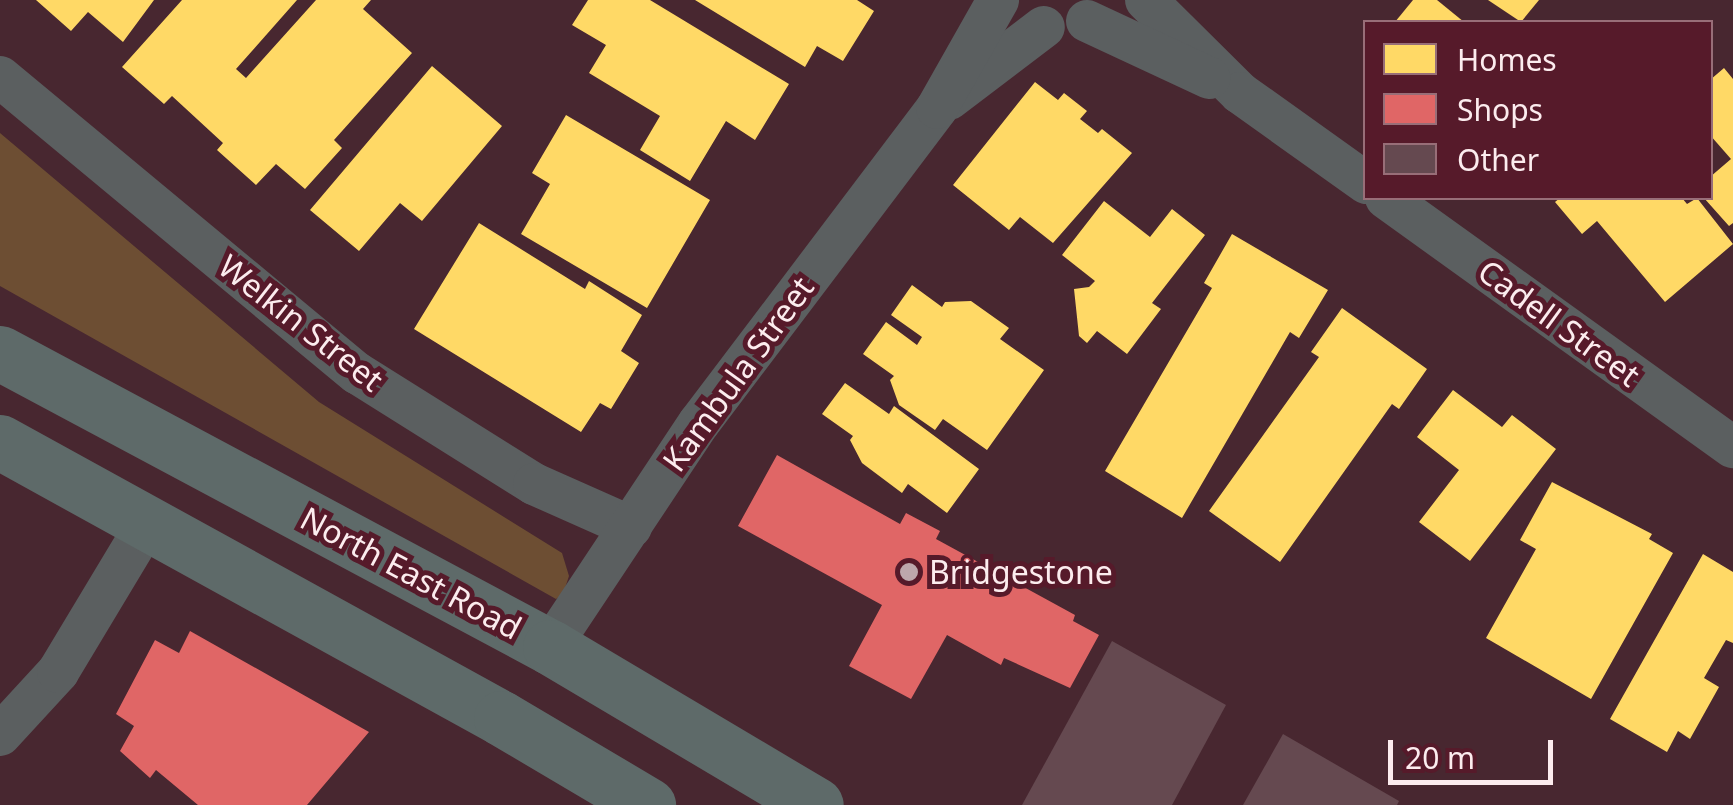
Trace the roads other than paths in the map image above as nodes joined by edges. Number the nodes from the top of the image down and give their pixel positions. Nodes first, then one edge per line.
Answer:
1 (998, 0) edge
2 (1007, 0) edge
3 (1146, 0) edge
4 (1098, 10) edge
5 (1044, 27) junction
6 (0, 76) edge
7 (1240, 93) junction
8 (937, 108) junction
9 (1363, 181) edge
10 (1389, 200) edge
11 (0, 353) edge
12 (0, 442) edge
13 (1732, 444) edge
14 (146, 524) junction
15 (631, 526) junction
16 (550, 647) junction
17 (501, 718) junction
18 (0, 735) edge
19 (648, 805) edge
20 (816, 805) edge

1 - 8 street, Kambula Street
2 - 5 street
3 - 7 street
4 - 5 street
4 - 7 street
5 - 8 street, Kambula Street
6 - 15 street, Welkin Street
7 - 9 street
8 - 15 street, Kambula Street
10 - 13 street, Cadell Street
11 - 16 highway, North East Road
12 - 14 highway
14 - 17 highway
14 - 18 street
15 - 16 street, Kambula Street
16 - 17 highway
16 - 20 highway, North East Road
17 - 19 highway

